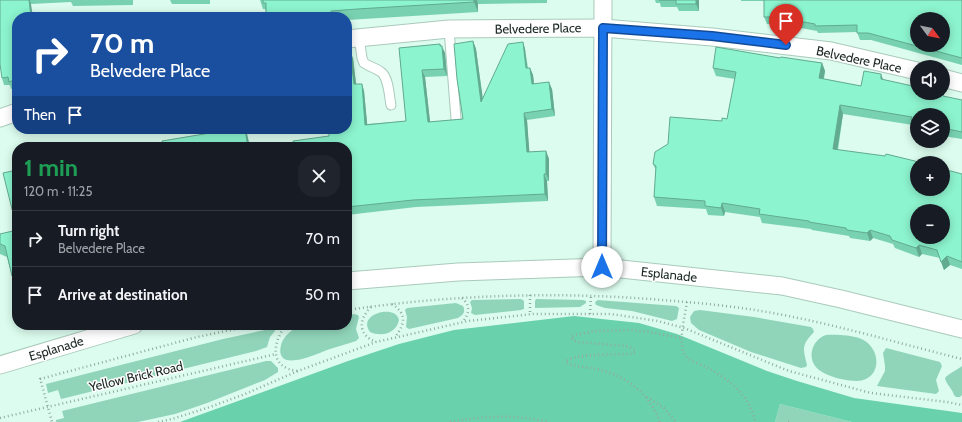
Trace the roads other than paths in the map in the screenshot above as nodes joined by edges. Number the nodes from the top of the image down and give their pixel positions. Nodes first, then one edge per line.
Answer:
1 (603, 0) edge
2 (603, 28) junction
3 (449, 29) junction
4 (353, 38) edge
5 (910, 69) edge
6 (950, 80) edge
7 (962, 83) edge
8 (391, 105) dead end
9 (12, 114) edge
10 (0, 118) edge
11 (456, 119) edge
12 (602, 267) junction
13 (352, 282) edge
14 (962, 329) edge
15 (118, 330) edge
16 (0, 365) edge

1 - 2 street
2 - 3 street, Belvedere Place
2 - 5 street, Belvedere Place
2 - 12 street
3 - 4 street, Belvedere Place
3 - 11 lane
4 - 8 lane
6 - 7 street
9 - 10 street
12 - 13 street, Esplanade
12 - 14 street, Esplanade
15 - 16 street, Esplanade

